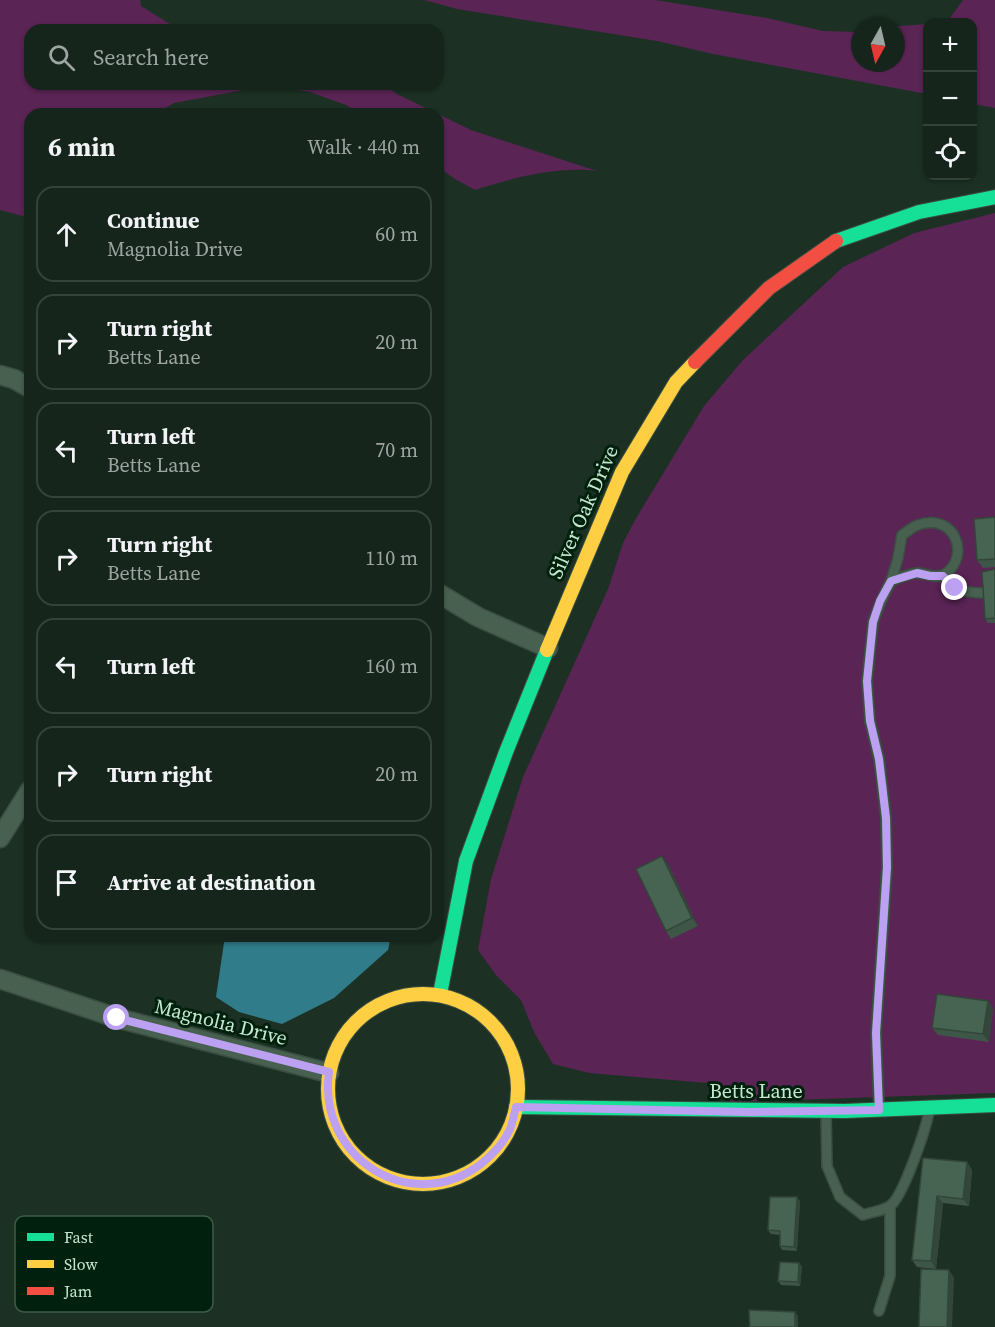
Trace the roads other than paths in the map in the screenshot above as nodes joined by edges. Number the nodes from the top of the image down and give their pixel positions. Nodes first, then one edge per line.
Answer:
1 (995, 197) edge
2 (0, 375) edge
3 (24, 385) edge
4 (943, 576) junction
5 (891, 581) junction
6 (981, 594) edge
7 (444, 597) edge
8 (548, 648) junction
9 (24, 800) edge
10 (0, 838) edge
11 (0, 979) edge
12 (440, 994) junction
13 (329, 1072) junction
14 (995, 1105) edge
15 (516, 1107) junction
16 (930, 1107) junction
17 (879, 1110) junction
18 (825, 1111) junction
19 (890, 1206) junction
20 (879, 1311) dead end

1 - 8 street, Silver Oak Drive
2 - 3 street
4 - 5 lane
4 - 5 lane
4 - 6 lane
5 - 17 lane
7 - 8 street
8 - 12 street, Silver Oak Drive
9 - 10 street
11 - 13 street, Magnolia Drive
12 - 13 street
12 - 15 street
13 - 15 street
14 - 16 street, Betts Lane
15 - 18 street, Betts Lane
16 - 17 street, Betts Lane
16 - 19 lane
17 - 18 street, Betts Lane
18 - 19 lane
19 - 20 lane

